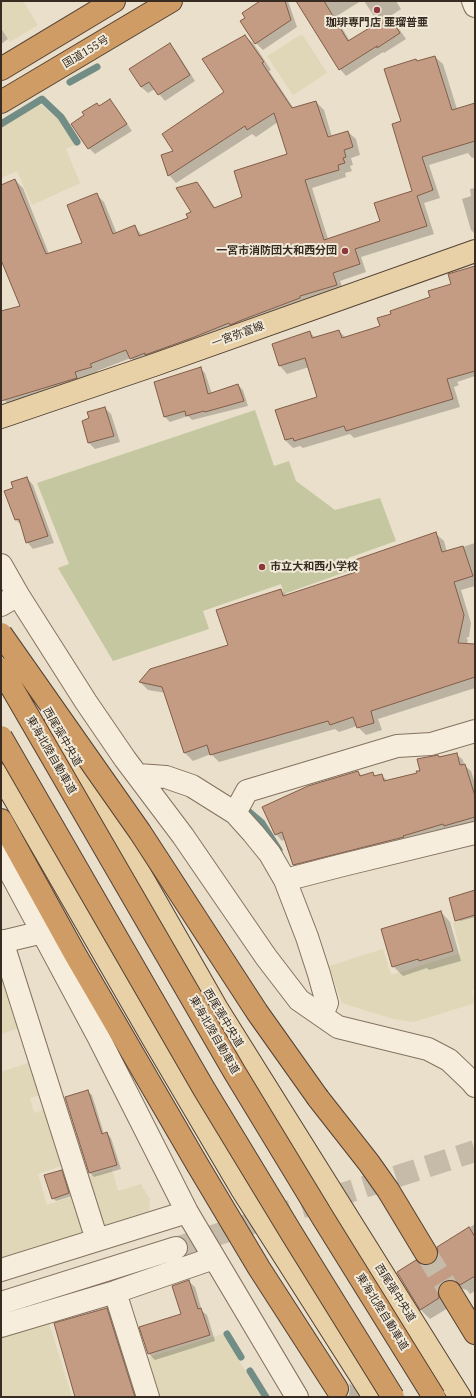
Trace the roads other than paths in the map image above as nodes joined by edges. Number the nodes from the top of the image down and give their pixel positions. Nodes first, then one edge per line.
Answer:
1 (114, 1) edge
2 (171, 1) edge
3 (1, 69) edge
4 (1, 102) edge
5 (475, 251) edge
6 (1, 418) edge
7 (1, 565) edge
8 (10, 600) edge
9 (1, 630) edge
10 (1, 634) edge
11 (1, 669) edge
12 (475, 731) edge
13 (1, 737) edge
14 (1, 775) edge
15 (138, 775) junction
16 (235, 813) junction
17 (1, 820) edge
18 (475, 833) edge
19 (1, 855) edge
20 (285, 880) junction
21 (43, 932) junction
22 (1, 942) edge
23 (322, 1015) junction
24 (475, 1086) edge
25 (187, 1212) junction
26 (97, 1240) junction
27 (176, 1248) tunnel mouth
28 (426, 1254) tunnel mouth
29 (214, 1258) junction
30 (1, 1270) edge
31 (115, 1292) junction
32 (450, 1292) tunnel mouth
33 (1, 1303) edge
34 (1, 1326) edge
35 (475, 1333) edge
36 (337, 1389) dead end
37 (148, 1397) edge
38 (297, 1397) edge
39 (374, 1397) edge
40 (393, 1397) edge
41 (434, 1397) edge
42 (460, 1397) edge

1 - 3 highway
2 - 4 highway, 国道155号
5 - 6 main road, 一宮弥富線
7 - 8 street
8 - 15 street
9 - 42 main road, 西尾張中央道
10 - 28 highway, bridge
11 - 41 highway, 東海北陸自動車道, bridge
12 - 16 street
13 - 40 highway, bridge
14 - 39 main road
15 - 16 street
15 - 23 street
16 - 20 street
17 - 36 highway
18 - 20 street
19 - 21 street
20 - 23 street
21 - 22 street
21 - 25 street
22 - 26 street
23 - 24 street
25 - 26 street
25 - 29 street
26 - 30 street
27 - 33 street
29 - 31 street
29 - 38 street
31 - 34 street
31 - 37 street
32 - 35 highway

